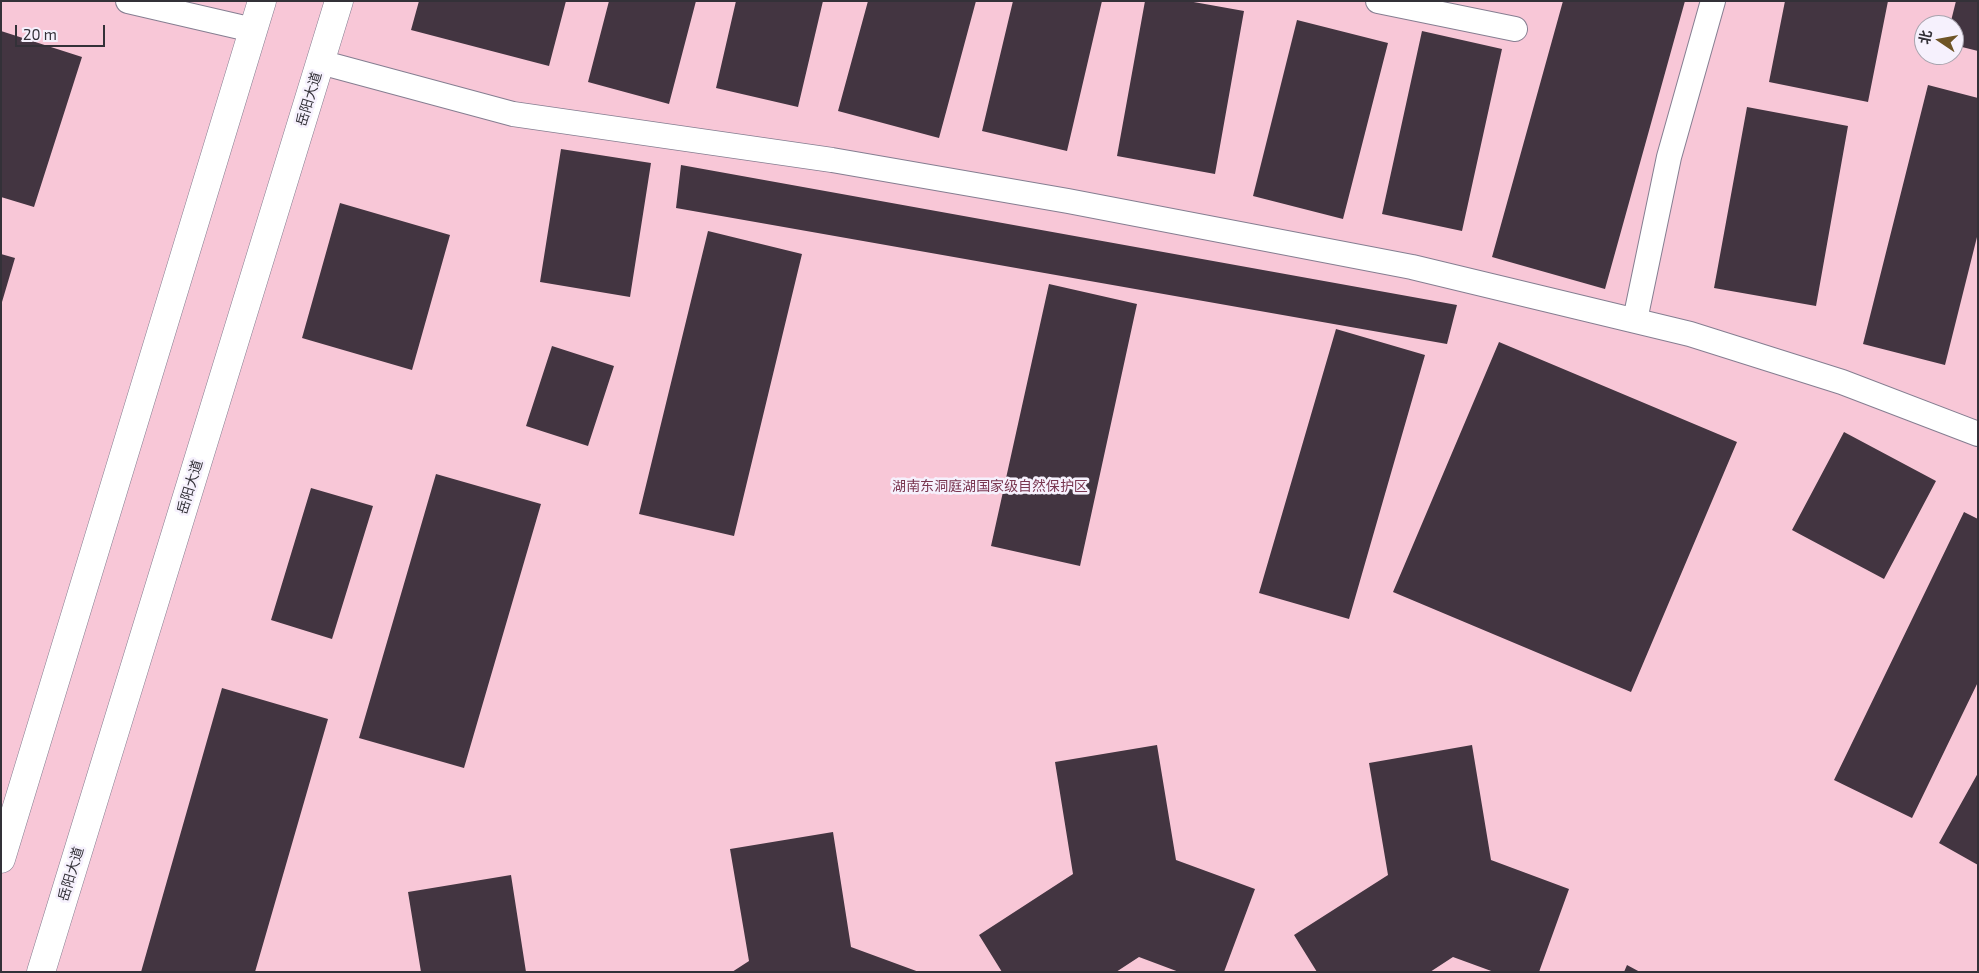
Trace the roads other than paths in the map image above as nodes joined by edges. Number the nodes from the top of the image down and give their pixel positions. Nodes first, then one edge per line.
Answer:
1 (128, 1) edge
2 (262, 1) edge
3 (339, 1) edge
4 (1378, 1) edge
5 (1713, 1) edge
6 (253, 30) junction
7 (1514, 30) dead end
8 (320, 62) junction
9 (1635, 320) junction
10 (1978, 434) edge
11 (1, 859) edge
12 (42, 972) edge

1 - 6 street
2 - 6 main road
3 - 8 main road, 岳阳大道
4 - 7 street
5 - 9 street
6 - 11 main road
8 - 9 street
8 - 12 main road, 岳阳大道
9 - 10 street

